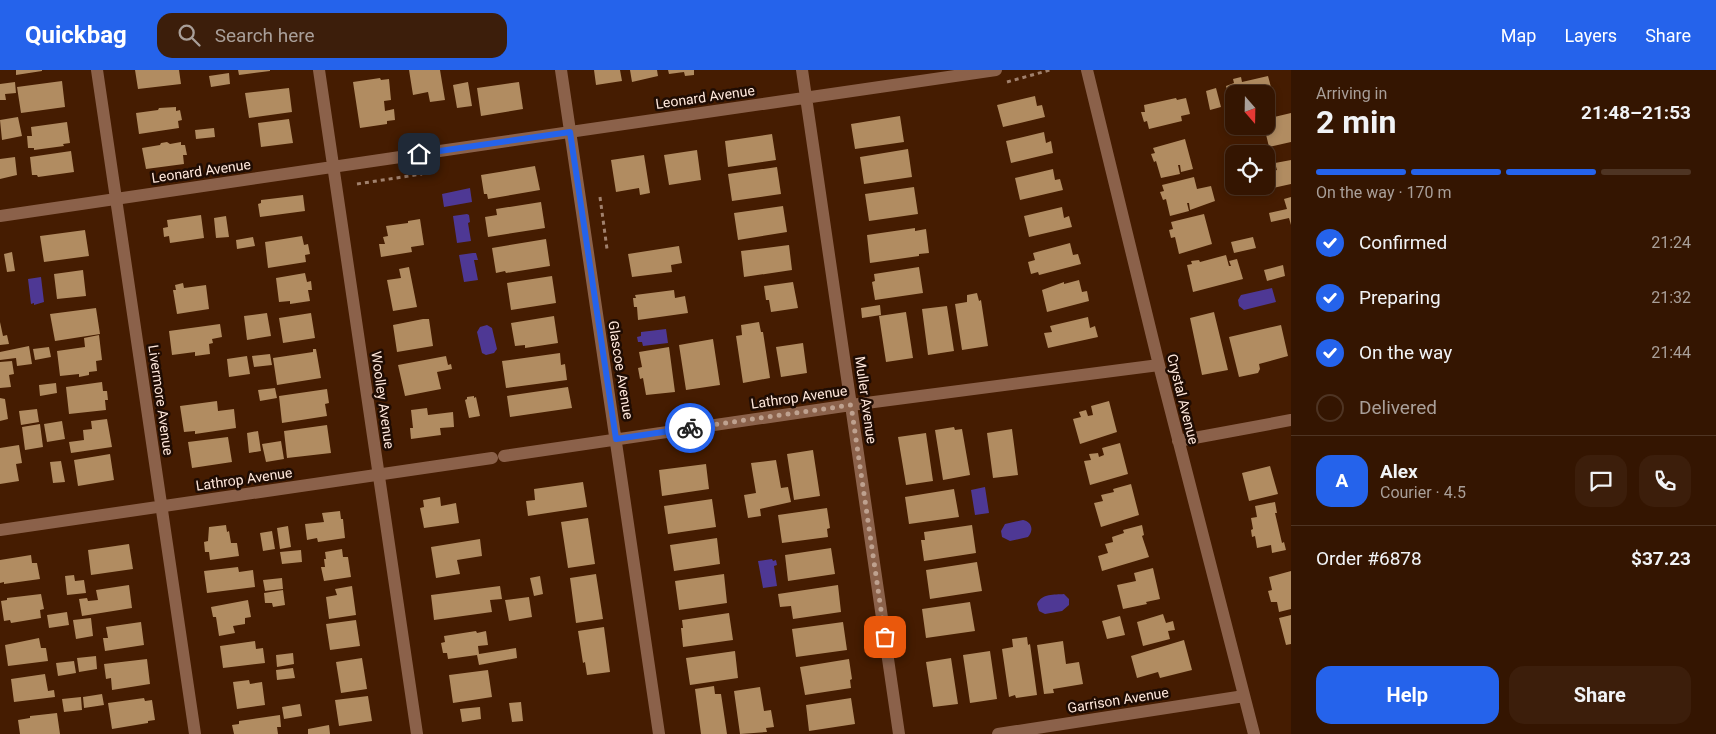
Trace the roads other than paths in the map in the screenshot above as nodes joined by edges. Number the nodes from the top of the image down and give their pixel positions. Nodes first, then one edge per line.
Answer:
1 (97, 70) edge
2 (319, 70) edge
3 (561, 70) edge
4 (802, 70) edge
5 (996, 70) edge
6 (1087, 70) edge
7 (806, 97) junction
8 (570, 132) junction
9 (333, 167) junction
10 (116, 198) junction
11 (0, 216) edge
12 (1159, 365) junction
13 (851, 405) junction
14 (1291, 420) edge
15 (616, 439) junction
16 (1178, 441) junction
17 (379, 474) junction
18 (161, 506) junction
19 (0, 530) edge
20 (1244, 696) junction
21 (195, 734) edge
22 (417, 734) edge
23 (659, 734) edge
24 (899, 734) edge
25 (998, 734) edge
26 (1254, 734) edge

1 - 10 street, Livermore Avenue
2 - 9 street, Woolley Avenue
3 - 8 street, Glascoe Avenue
4 - 7 street, Muller Avenue
5 - 7 street, Leonard Avenue
6 - 12 street, Crystal Avenue
7 - 8 street, Leonard Avenue
7 - 13 street, Muller Avenue
8 - 9 street, Leonard Avenue
8 - 15 street, Glascoe Avenue
9 - 10 street, Leonard Avenue
9 - 17 street, Woolley Avenue
10 - 11 street, Leonard Avenue
10 - 18 street, Livermore Avenue
12 - 13 street, Lathrop Avenue
12 - 16 street, Crystal Avenue
13 - 15 street, Lathrop Avenue
13 - 24 street, Muller Avenue
14 - 16 street
15 - 17 street, Lathrop Avenue
15 - 23 street, Glascoe Avenue
16 - 20 street, Crystal Avenue
17 - 18 street, Lathrop Avenue
17 - 22 street, Woolley Avenue
18 - 19 street, Lathrop Avenue
18 - 21 street, Livermore Avenue
20 - 25 street, Garrison Avenue
20 - 26 street, Crystal Avenue

